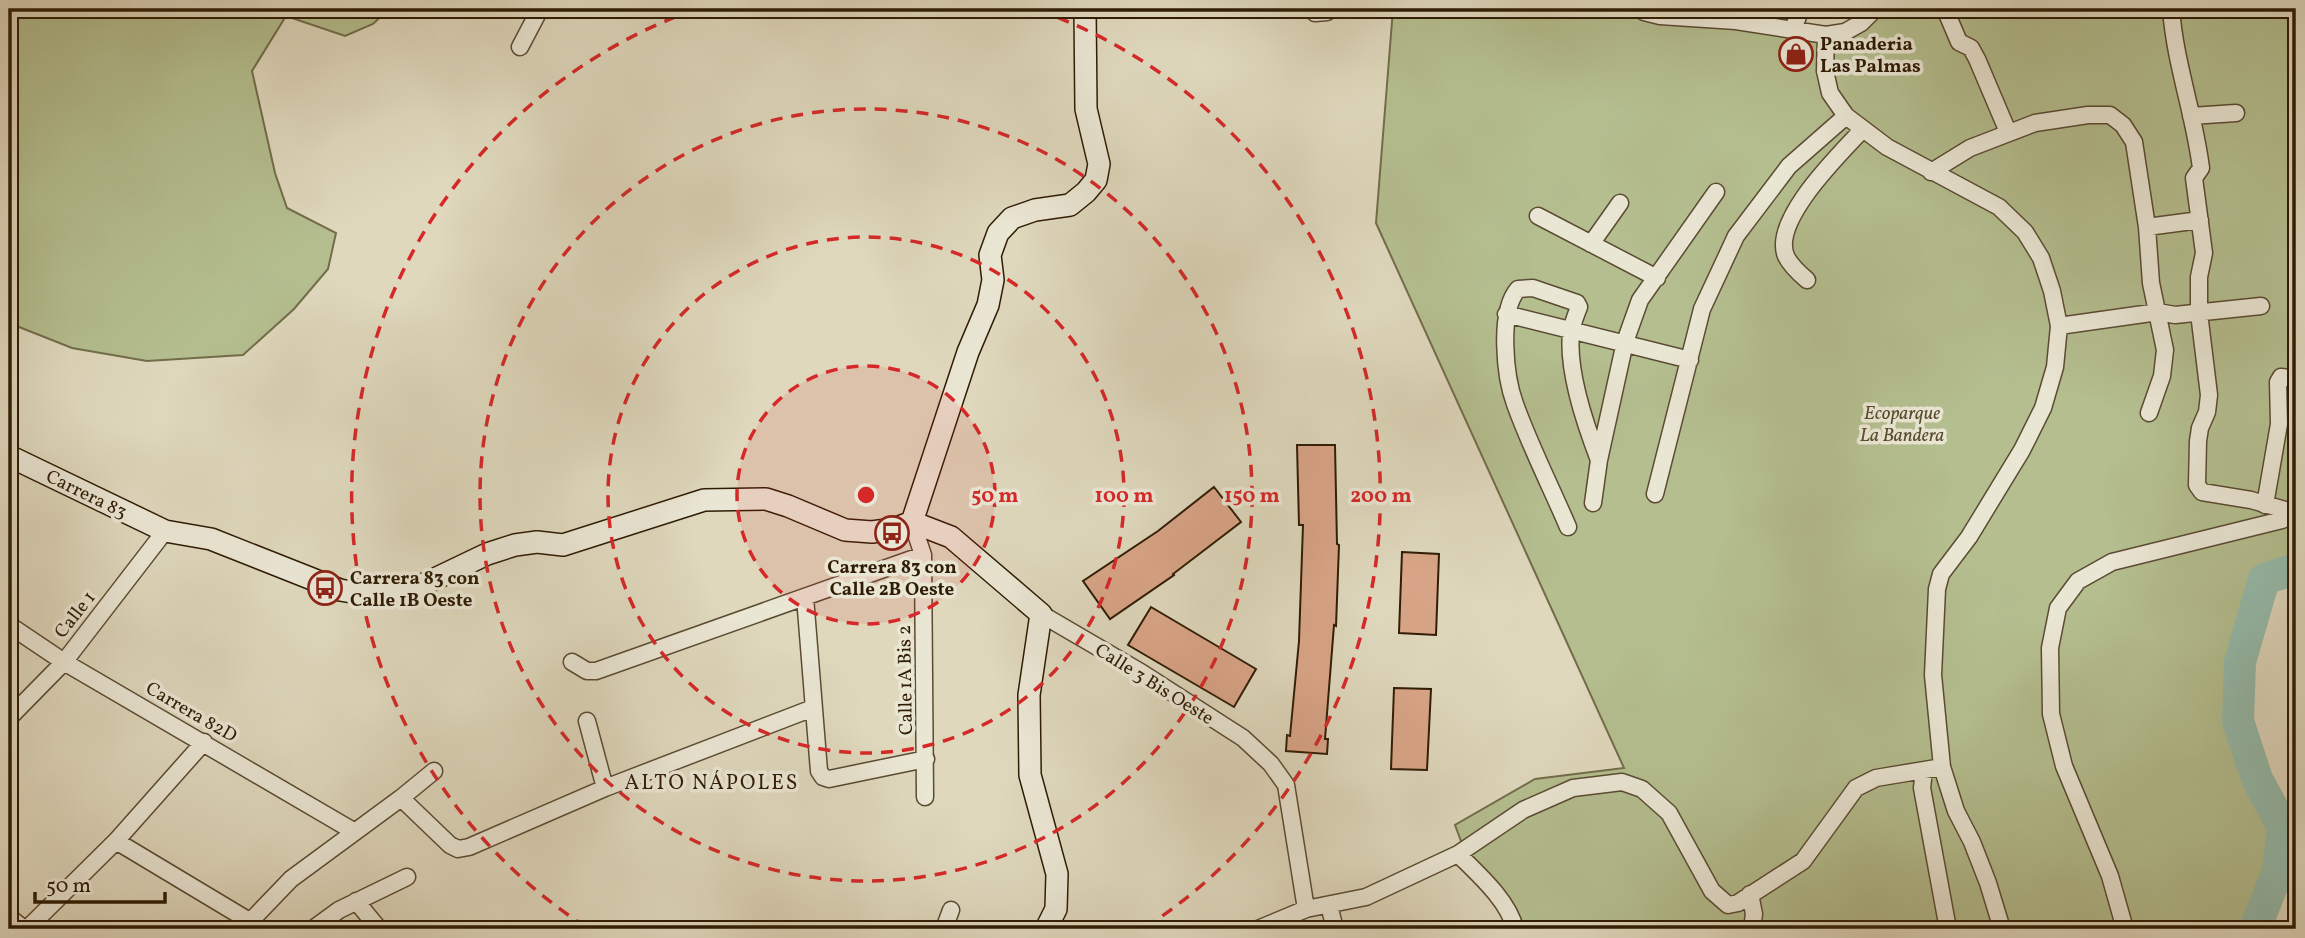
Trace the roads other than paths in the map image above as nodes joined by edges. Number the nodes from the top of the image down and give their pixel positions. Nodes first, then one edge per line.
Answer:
1 (540, 9) edge
2 (1085, 9) edge
3 (1311, 9) edge
4 (1330, 9) edge
5 (1801, 9) edge
6 (1875, 9) edge
7 (1891, 9) edge
8 (1945, 9) edge
9 (2171, 9) edge
10 (1643, 10) edge
11 (1793, 29) junction
12 (1826, 35) junction
13 (520, 47) dead end
14 (2236, 113) dead end
15 (1846, 116) junction
16 (2191, 116) junction
17 (1863, 129) junction
18 (2008, 132) junction
19 (1931, 172) junction
20 (1716, 192) dead end
21 (1620, 203) dead end
22 (1538, 216) dead end
23 (2200, 220) junction
24 (2147, 227) junction
25 (1591, 244) junction
26 (1657, 278) junction
27 (1807, 280) dead end
28 (2261, 306) dead end
29 (2158, 312) junction
30 (2199, 313) junction
31 (1506, 314) junction
32 (2059, 326) junction
33 (1571, 331) junction
34 (1625, 342) junction
35 (1690, 360) junction
36 (2296, 379) edge
37 (2149, 413) dead end
38 (9, 456) edge
39 (1599, 460) junction
40 (1655, 494) dead end
41 (1593, 503) dead end
42 (2264, 505) junction
43 (2296, 513) edge
44 (912, 522) junction
45 (1569, 527) dead end
46 (165, 531) junction
47 (923, 555) junction
48 (805, 597) junction
49 (1041, 614) junction
50 (9, 625) edge
51 (64, 662) junction
52 (572, 662) dead end
53 (813, 708) junction
54 (9, 718) edge
55 (587, 721) dead end
56 (204, 742) junction
57 (926, 759) junction
58 (1942, 767) junction
59 (1924, 770) junction
60 (434, 771) dead end
61 (605, 788) junction
62 (925, 797) dead end
63 (401, 798) junction
64 (355, 832) junction
65 (116, 841) junction
66 (1458, 854) junction
67 (408, 877) dead end
68 (1750, 894) junction
69 (356, 901) junction
70 (1329, 905) junction
71 (1306, 909) junction
72 (951, 910) dead end
73 (9, 918) edge
74 (247, 925) edge
75 (26, 929) edge
76 (313, 929) edge
77 (379, 929) edge
78 (944, 929) edge
79 (1046, 929) edge
80 (1258, 929) edge
81 (1335, 929) edge
82 (1515, 929) edge
83 (1752, 929) edge
84 (1948, 929) edge
85 (2002, 929) edge
86 (2125, 929) edge

1 - 13 street
2 - 44 street
3 - 4 street
5 - 11 street
6 - 7 street
6 - 12 street
8 - 18 street
9 - 16 street
10 - 11 street
11 - 12 street
12 - 15 street
14 - 16 street
15 - 17 street
15 - 35 street
16 - 23 street
17 - 19 street
17 - 27 street
18 - 19 street
18 - 24 street
19 - 32 street
20 - 26 street
21 - 25 street
22 - 25 street
23 - 24 street
23 - 30 street
24 - 29 street
25 - 26 street
26 - 34 street
28 - 30 street
29 - 30 street
29 - 32 street
29 - 37 street
30 - 42 street
31 - 33 street
31 - 33 street
31 - 45 street
32 - 58 street
33 - 34 street
33 - 39 street
34 - 35 street
34 - 39 street
35 - 40 street
36 - 42 street
38 - 46 street, Carrera 83
39 - 41 street
42 - 43 street
43 - 86 street
44 - 46 street, Carrera 83
44 - 47 street, Calle 1A Bis 2
44 - 49 street, Calle 3 Bis Oeste
46 - 51 street, Calle 1
47 - 48 street
47 - 57 street, Calle 1A Bis 2
48 - 52 street
48 - 53 street
49 - 71 street, Calle 3 Bis Oeste
49 - 79 street
50 - 51 street, Carrera 82D
51 - 54 street, Calle 1
51 - 56 street, Carrera 82D
53 - 57 street
53 - 61 street
55 - 61 street
56 - 64 street, Carrera 82D
56 - 65 street
57 - 62 street, Calle 1A Bis 2
58 - 59 street
58 - 85 street
59 - 68 street
59 - 84 street
60 - 63 street
61 - 63 street
63 - 64 street
64 - 74 street
65 - 74 street
65 - 75 street
66 - 68 street
66 - 70 street
66 - 82 street
67 - 69 street
68 - 83 street
69 - 76 street
69 - 77 street
70 - 71 street
70 - 81 street
71 - 80 street
72 - 78 street
73 - 75 street

